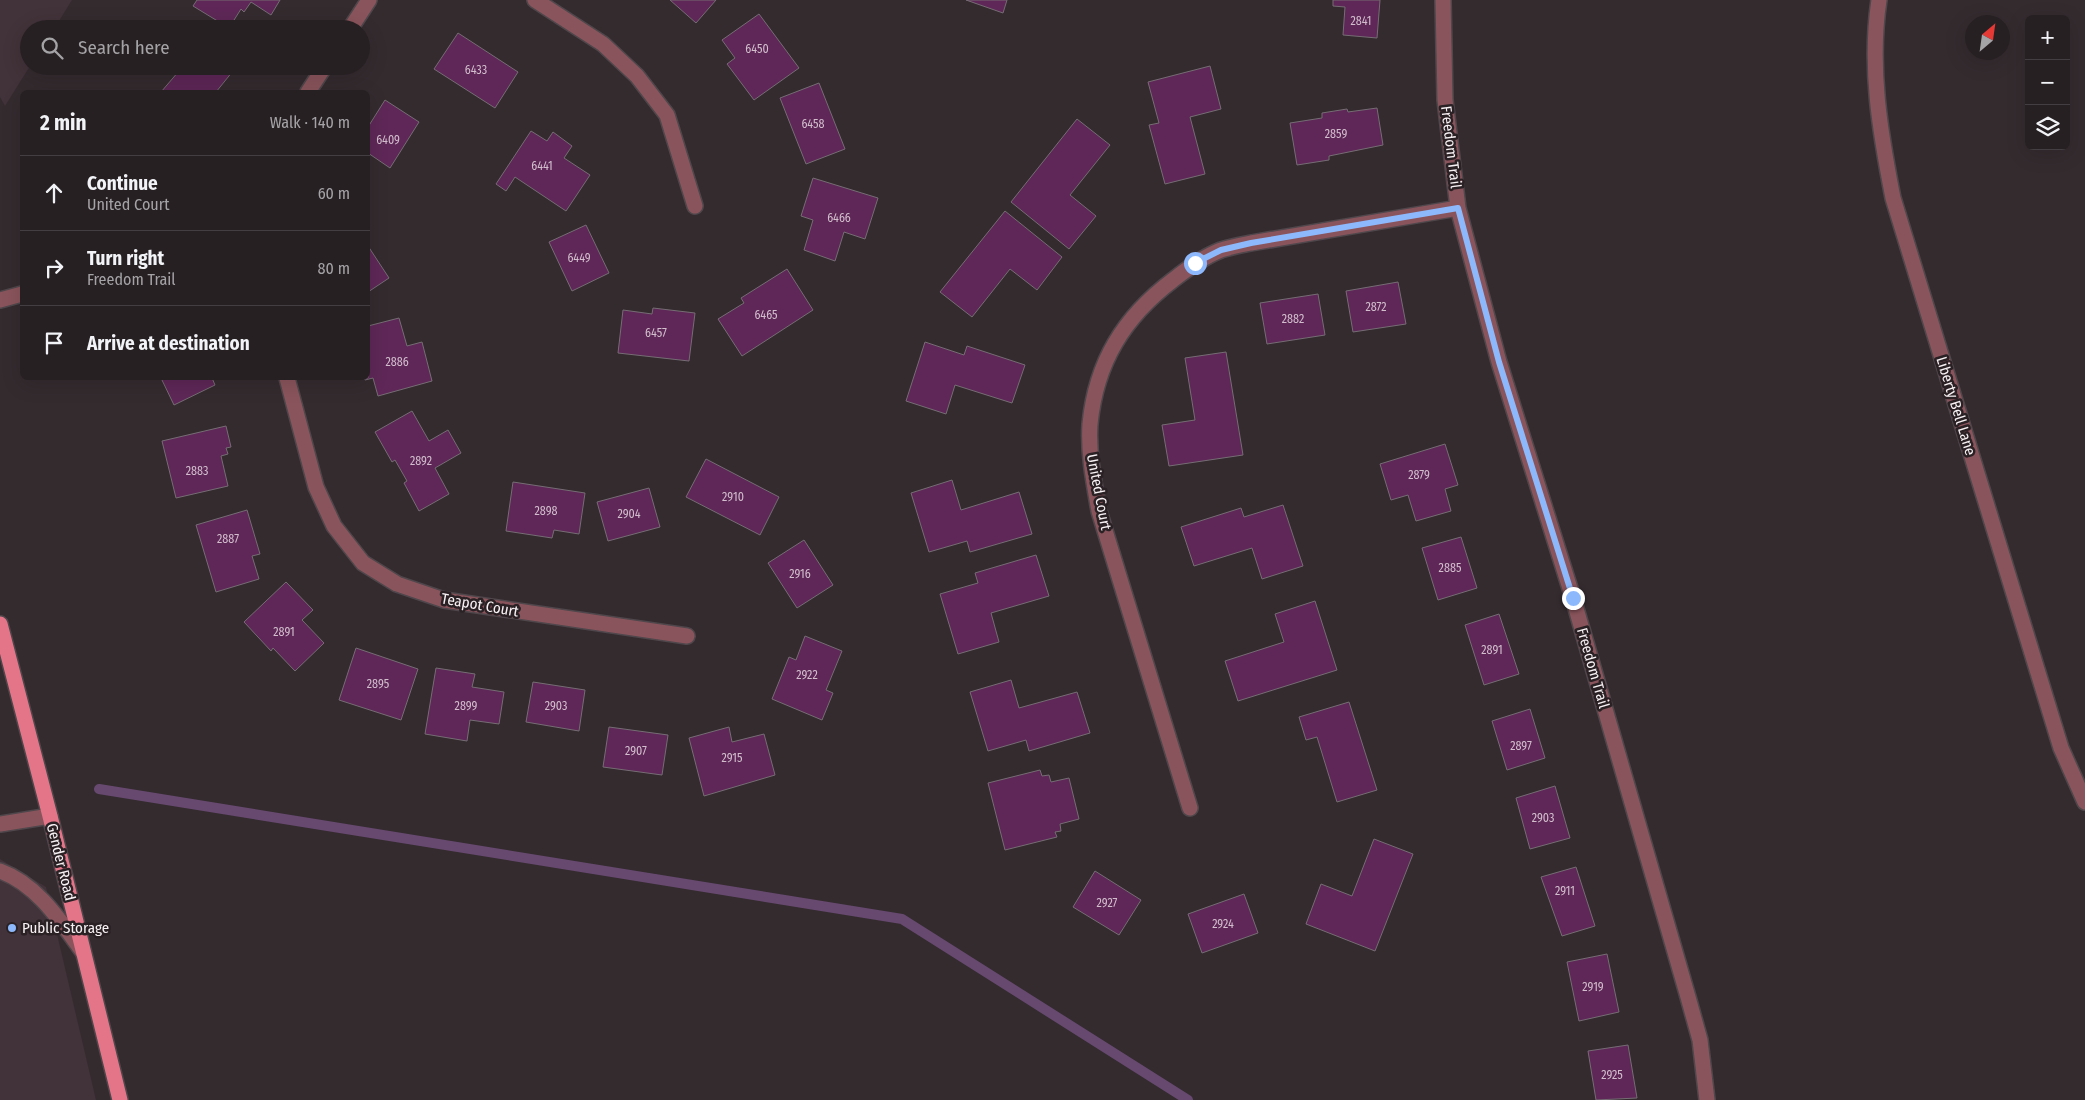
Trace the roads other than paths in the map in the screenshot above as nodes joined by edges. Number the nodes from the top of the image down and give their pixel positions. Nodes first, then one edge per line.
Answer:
1 (369, 0) edge
2 (536, 0) edge
3 (1443, 0) edge
4 (1879, 0) edge
5 (356, 20) edge
6 (319, 75) edge
7 (309, 90) edge
8 (695, 206) dead end
9 (1458, 208) junction
10 (20, 295) edge
11 (0, 300) edge
12 (288, 380) edge
13 (0, 624) edge
14 (686, 636) dead end
15 (2085, 802) edge
16 (1190, 808) dead end
17 (50, 816) junction
18 (0, 824) edge
19 (0, 871) edge
20 (83, 952) junction
21 (120, 1100) edge
22 (1707, 1100) edge

1 - 5 street
2 - 8 street
3 - 9 street, Freedom Trail
4 - 15 street, Liberty Bell Lane
6 - 7 street
9 - 16 street, United Court
9 - 22 street, Freedom Trail
10 - 11 street
12 - 14 street, Teapot Court
13 - 17 main road, Gender Road
17 - 18 street
17 - 20 main road, Gender Road
19 - 20 street
20 - 21 main road, Gender Road

